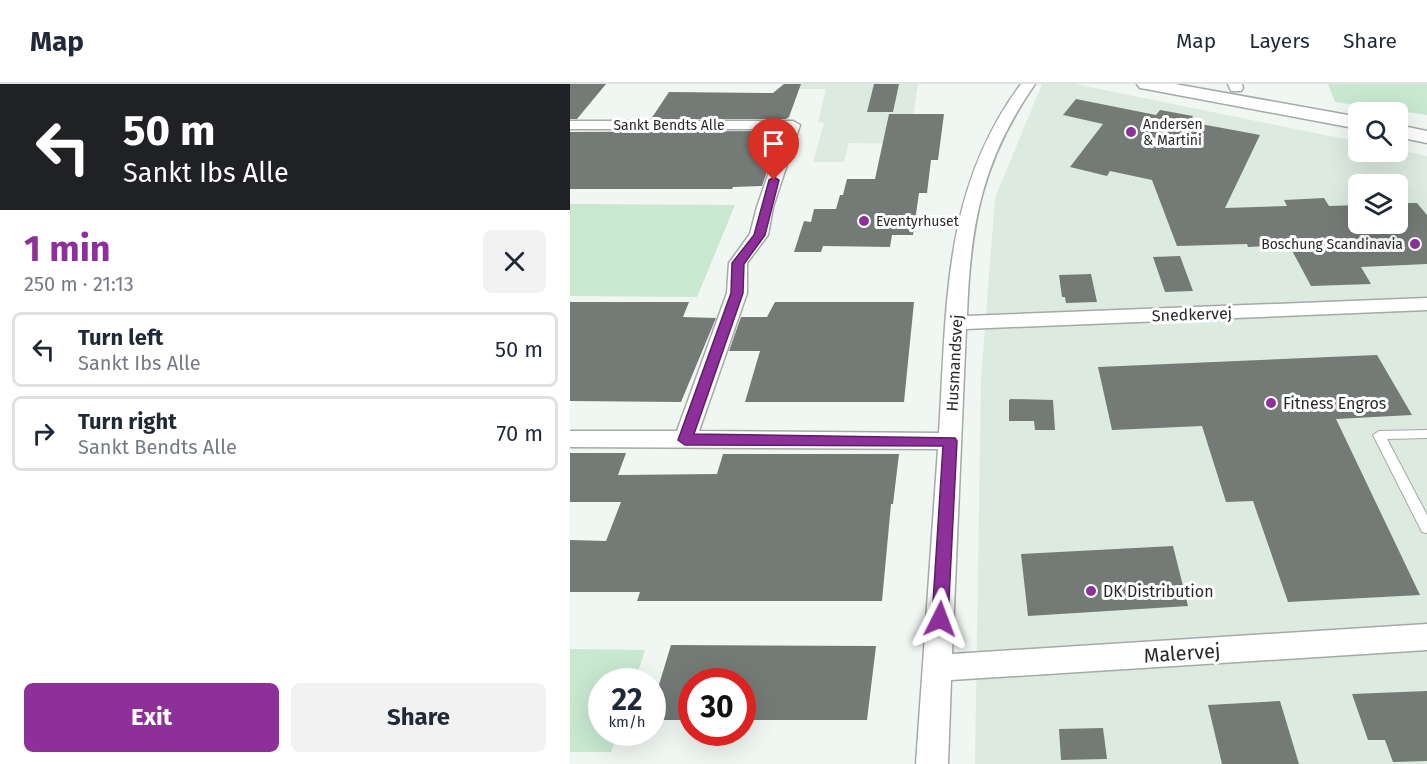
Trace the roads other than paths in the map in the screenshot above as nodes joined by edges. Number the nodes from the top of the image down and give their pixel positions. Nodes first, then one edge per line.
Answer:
1 (1028, 84) edge
2 (1146, 84) edge
3 (1348, 120) edge
4 (570, 125) edge
5 (1408, 127) edge
6 (1427, 130) edge
7 (1408, 133) edge
8 (1427, 137) edge
9 (1427, 304) edge
10 (956, 323) junction
11 (1427, 434) edge
12 (570, 439) edge
13 (685, 440) junction
14 (950, 441) junction
15 (1427, 528) edge
16 (1427, 637) edge
17 (937, 668) junction
18 (932, 764) edge

1 - 10 street, Husmandsvej
2 - 3 street
4 - 13 street, Sankt Bendts Alle
5 - 6 street
7 - 8 street
9 - 10 street, Snedkervej
10 - 14 street, Husmandsvej
11 - 15 lane
12 - 13 street
13 - 14 street
14 - 17 street, Husmandsvej
16 - 17 street, Malervej
17 - 18 street, Husmandsvej

